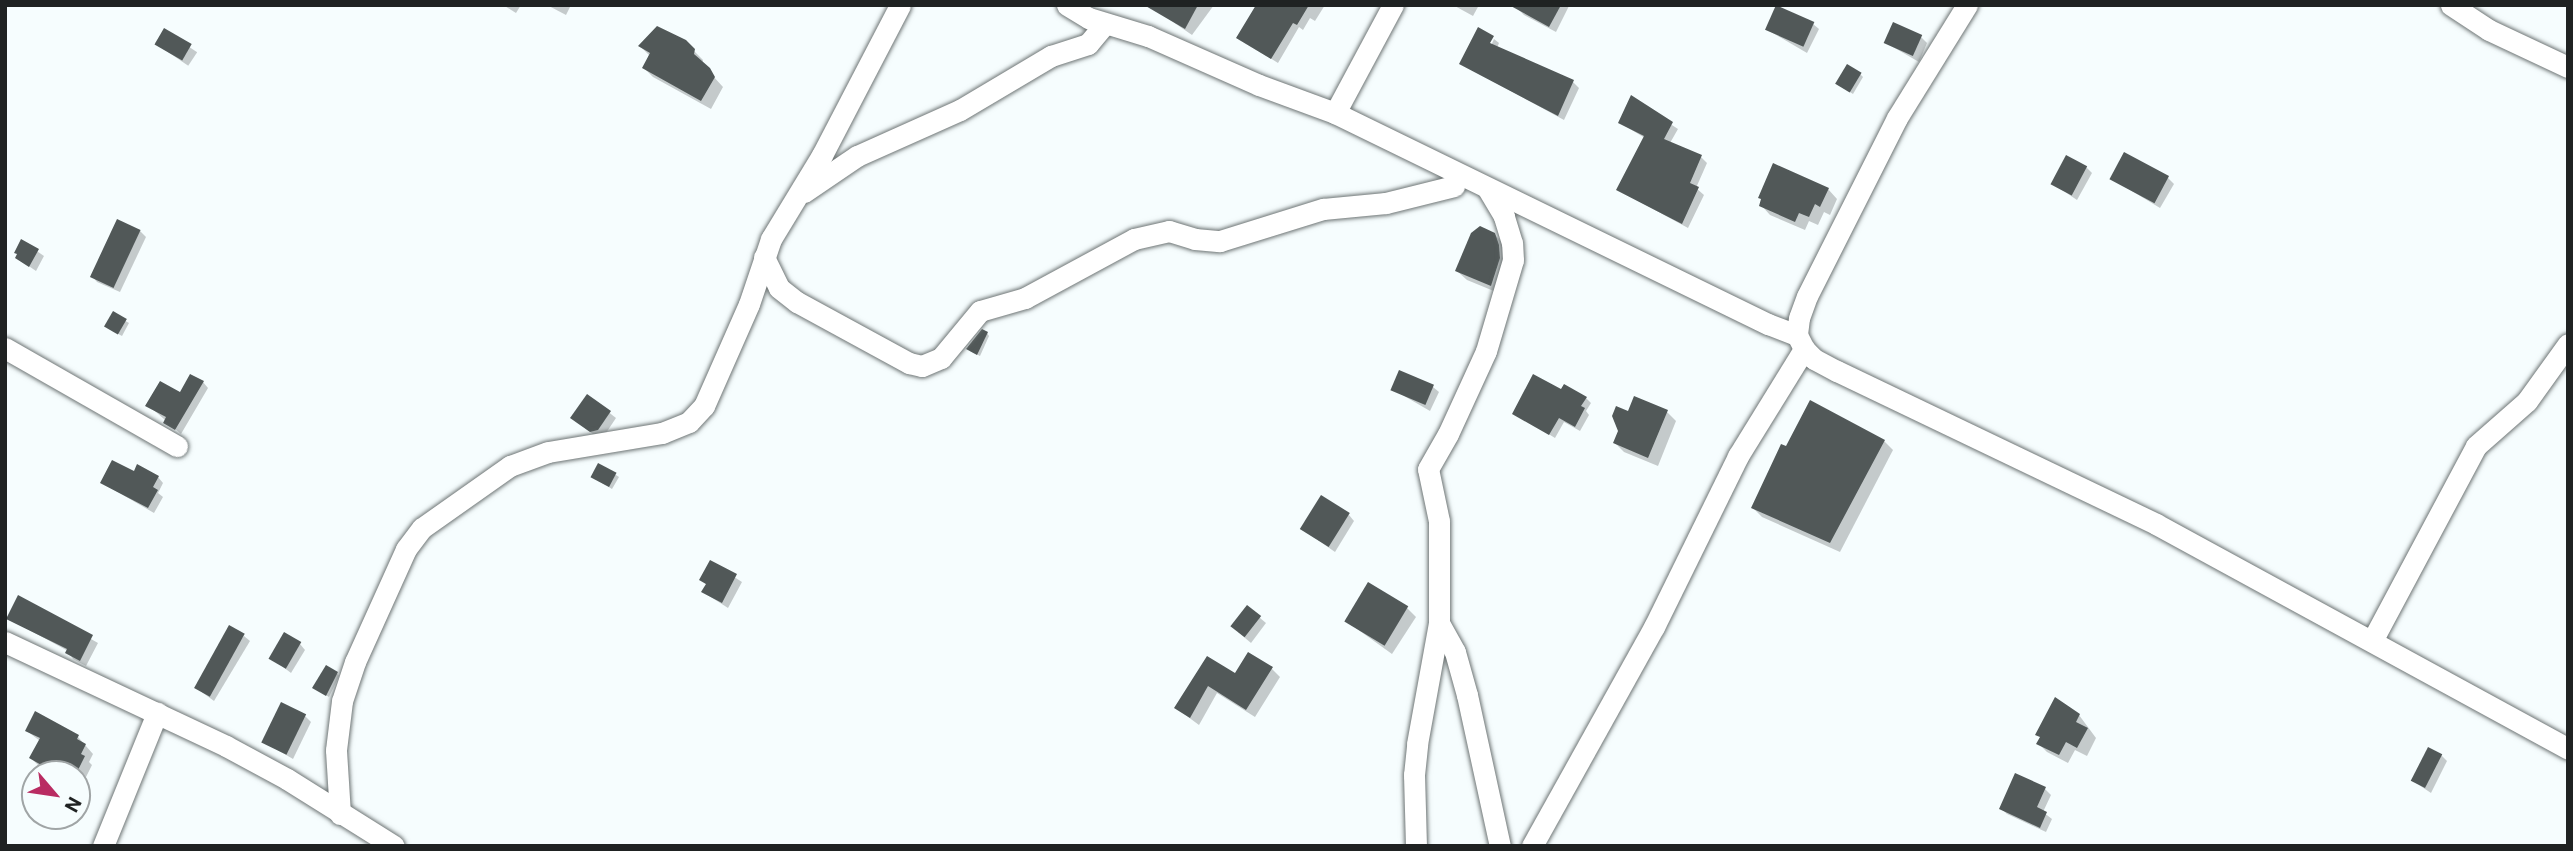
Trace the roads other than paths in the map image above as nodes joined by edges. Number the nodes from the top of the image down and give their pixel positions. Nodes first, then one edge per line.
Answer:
1 (900, 5) edge
2 (1067, 5) edge
3 (1393, 5) edge
4 (1967, 5) edge
5 (2451, 5) edge
6 (1105, 24) junction
7 (2568, 67) edge
8 (1335, 113) junction
9 (1454, 186) dead end
10 (1487, 188) junction
11 (796, 197) junction
12 (764, 257) junction
13 (1801, 342) junction
14 (2568, 344) edge
15 (5, 348) edge
16 (177, 446) dead end
17 (1439, 623) junction
18 (2372, 641) junction
19 (5, 642) edge
20 (157, 713) junction
21 (2568, 749) edge
22 (340, 814) junction
23 (103, 846) edge
24 (394, 846) edge
25 (1416, 846) edge
26 (1500, 846) edge
27 (1532, 846) edge

1 - 11 street
2 - 6 street
3 - 8 street
4 - 13 street
5 - 7 street
6 - 8 street
6 - 11 street
8 - 10 street
9 - 12 street
10 - 13 street
10 - 17 street
11 - 12 street
12 - 22 street
13 - 18 street
13 - 27 street
14 - 18 street
15 - 16 street
17 - 25 street
17 - 26 street
18 - 21 street
19 - 20 street
20 - 22 street
20 - 23 street
22 - 24 street

